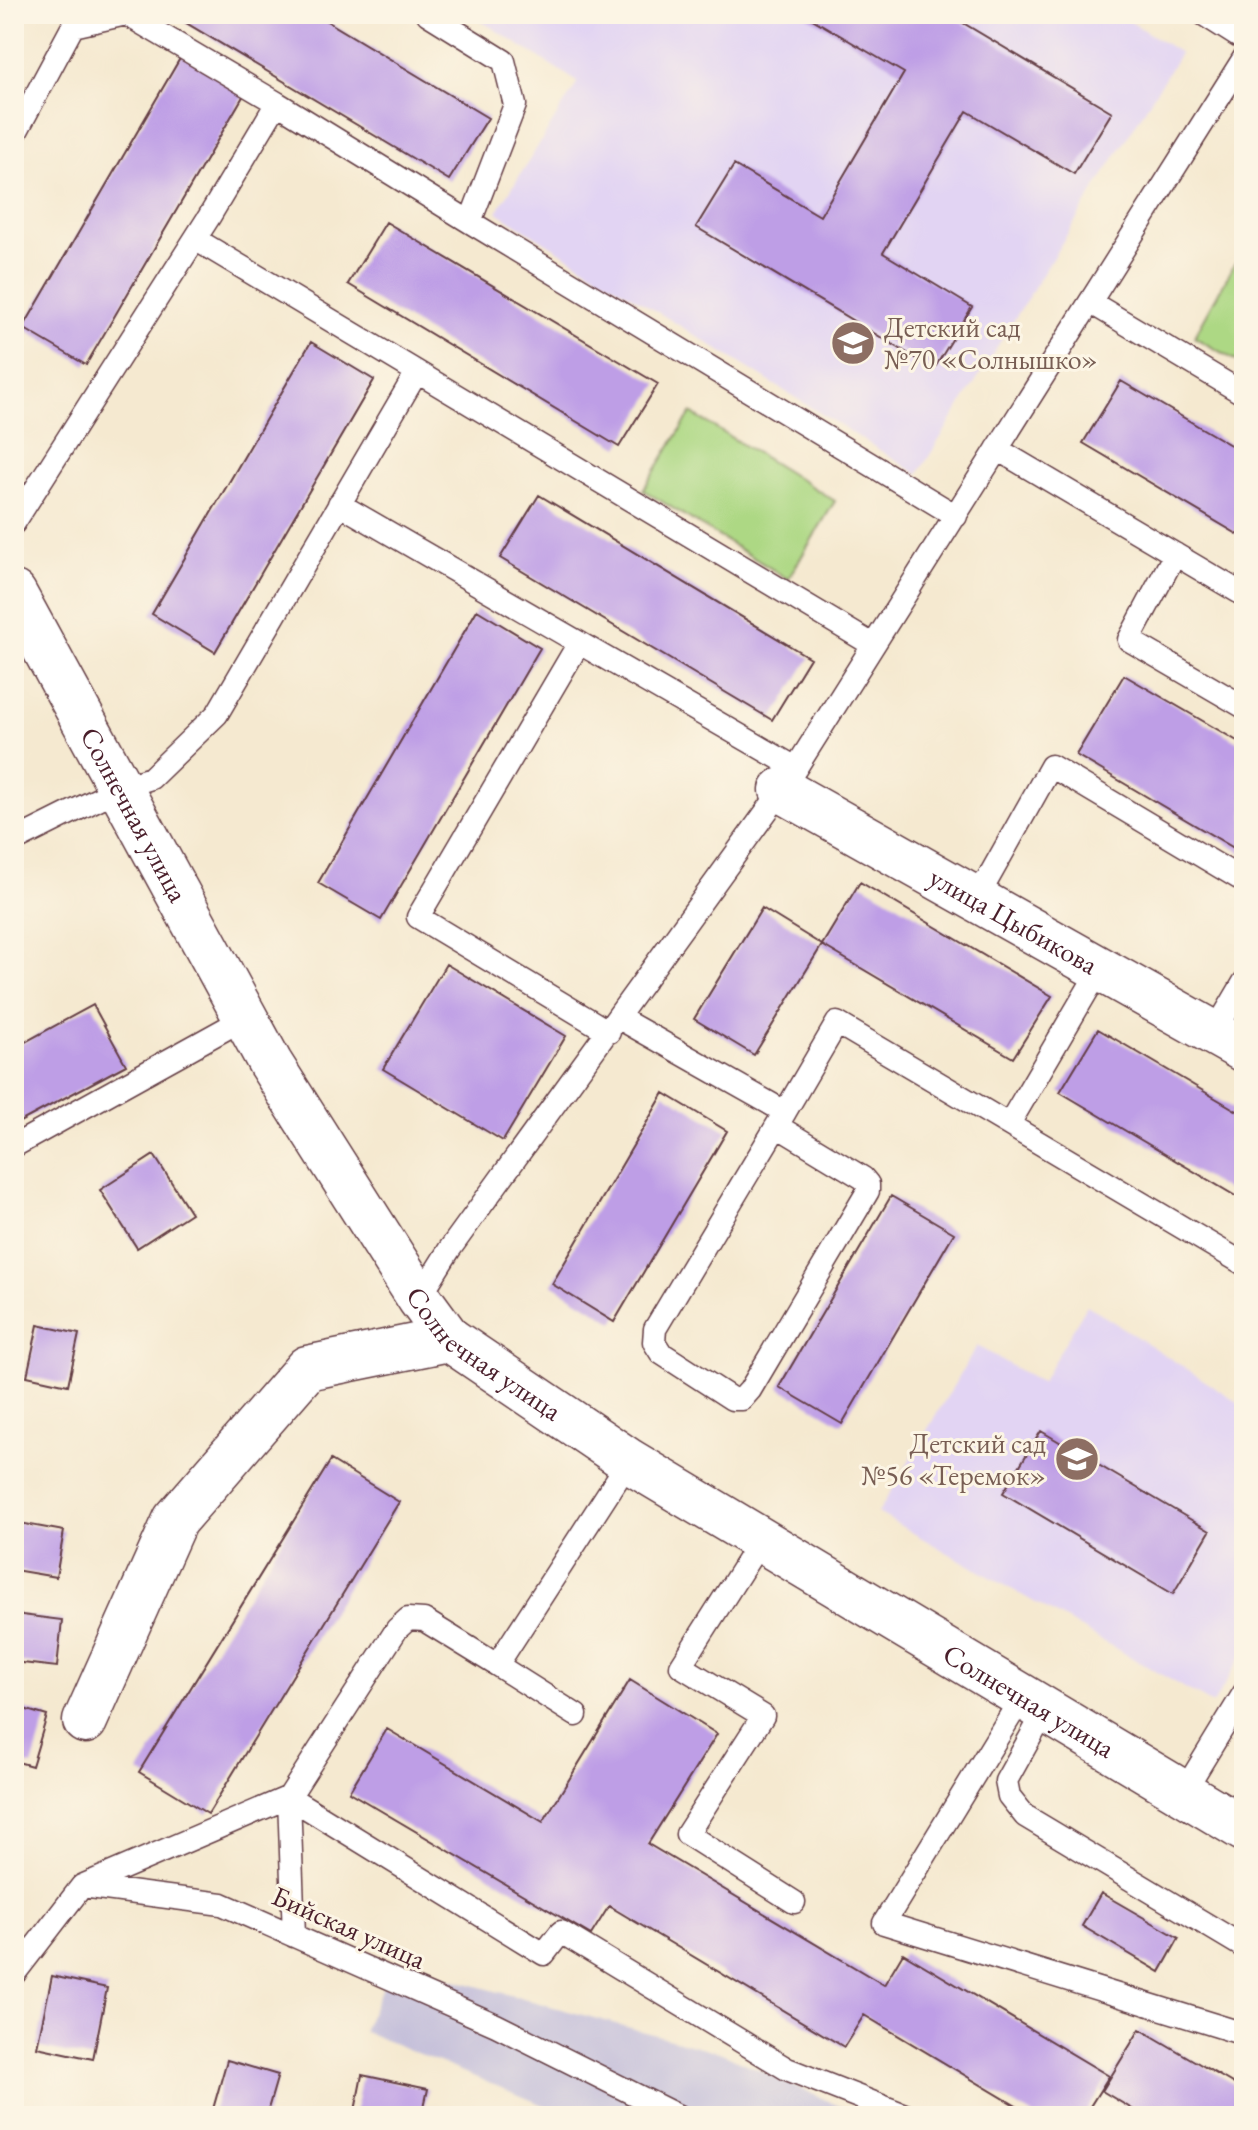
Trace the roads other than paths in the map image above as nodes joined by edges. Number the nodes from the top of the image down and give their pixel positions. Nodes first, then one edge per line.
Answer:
1 (126, 14) edge
2 (428, 14) edge
3 (1203, 14) edge
4 (65, 20) edge
5 (1244, 40) edge
6 (1244, 58) edge
7 (277, 103) junction
8 (14, 136) edge
9 (470, 222) junction
10 (195, 239) junction
11 (1090, 302) junction
12 (417, 372) junction
13 (1244, 394) edge
14 (997, 449) junction
15 (339, 504) junction
16 (956, 516) junction
17 (14, 523) edge
18 (1175, 554) junction
19 (14, 593) edge
20 (1244, 595) edge
21 (579, 643) junction
22 (873, 645) junction
23 (1244, 707) edge
24 (789, 779) junction
25 (120, 788) junction
26 (14, 841) edge
27 (1244, 881) edge
28 (976, 900) junction
29 (1100, 969) junction
30 (1244, 982) edge
31 (245, 1018) junction
32 (614, 1025) junction
33 (1229, 1041) edge
34 (781, 1119) junction
35 (1009, 1124) junction
36 (14, 1146) edge
37 (1244, 1264) edge
38 (419, 1298) junction
39 (449, 1339) junction
40 (629, 1461) junction
41 (761, 1540) junction
42 (497, 1665) junction
43 (1244, 1693) edge
44 (1034, 1704) junction
45 (576, 1715) dead end
46 (85, 1721) dead end
47 (1183, 1793) junction
48 (289, 1797) junction
49 (1244, 1829) edge
50 (82, 1886) junction
51 (794, 1902) dead end
52 (294, 1936) junction
53 (1244, 1947) edge
54 (14, 1974) edge
55 (1244, 2034) edge
56 (678, 2116) edge
57 (907, 2116) edge

1 - 4 lane
1 - 7 lane
2 - 9 lane
3 - 5 lane
4 - 8 lane
6 - 11 lane
7 - 9 lane
7 - 10 lane
9 - 16 lane
10 - 12 lane
10 - 17 lane
11 - 13 lane
11 - 14 lane
12 - 15 lane
12 - 22 lane
14 - 16 lane
14 - 18 lane
15 - 21 lane
15 - 25 lane
16 - 22 lane
18 - 20 lane
18 - 23 lane
19 - 25 street, Солнечная улица
21 - 24 lane
21 - 32 lane
22 - 24 lane
24 - 28 street, улица Цыбикова
24 - 32 lane
25 - 26 lane
25 - 31 street, Солнечная улица
27 - 28 lane
28 - 29 street, улица Цыбикова
29 - 33 street, улица Цыбикова
29 - 35 lane
30 - 33 lane
31 - 36 lane
31 - 38 street, Солнечная улица
32 - 34 lane
32 - 38 lane
34 - 34 lane
34 - 35 lane
35 - 37 lane
38 - 39 street, Солнечная улица
39 - 40 street, Солнечная улица
39 - 46 street
40 - 41 street, Солнечная улица
40 - 42 lane
41 - 44 street, Солнечная улица
41 - 51 lane
42 - 45 lane
42 - 48 lane
43 - 47 lane
44 - 47 street, Солнечная улица
44 - 53 lane
44 - 55 lane
47 - 49 street, Солнечная улица
48 - 50 lane
48 - 52 lane
48 - 57 lane
50 - 52 lane, Бийская улица
50 - 54 lane
52 - 56 lane, Бийская улица

